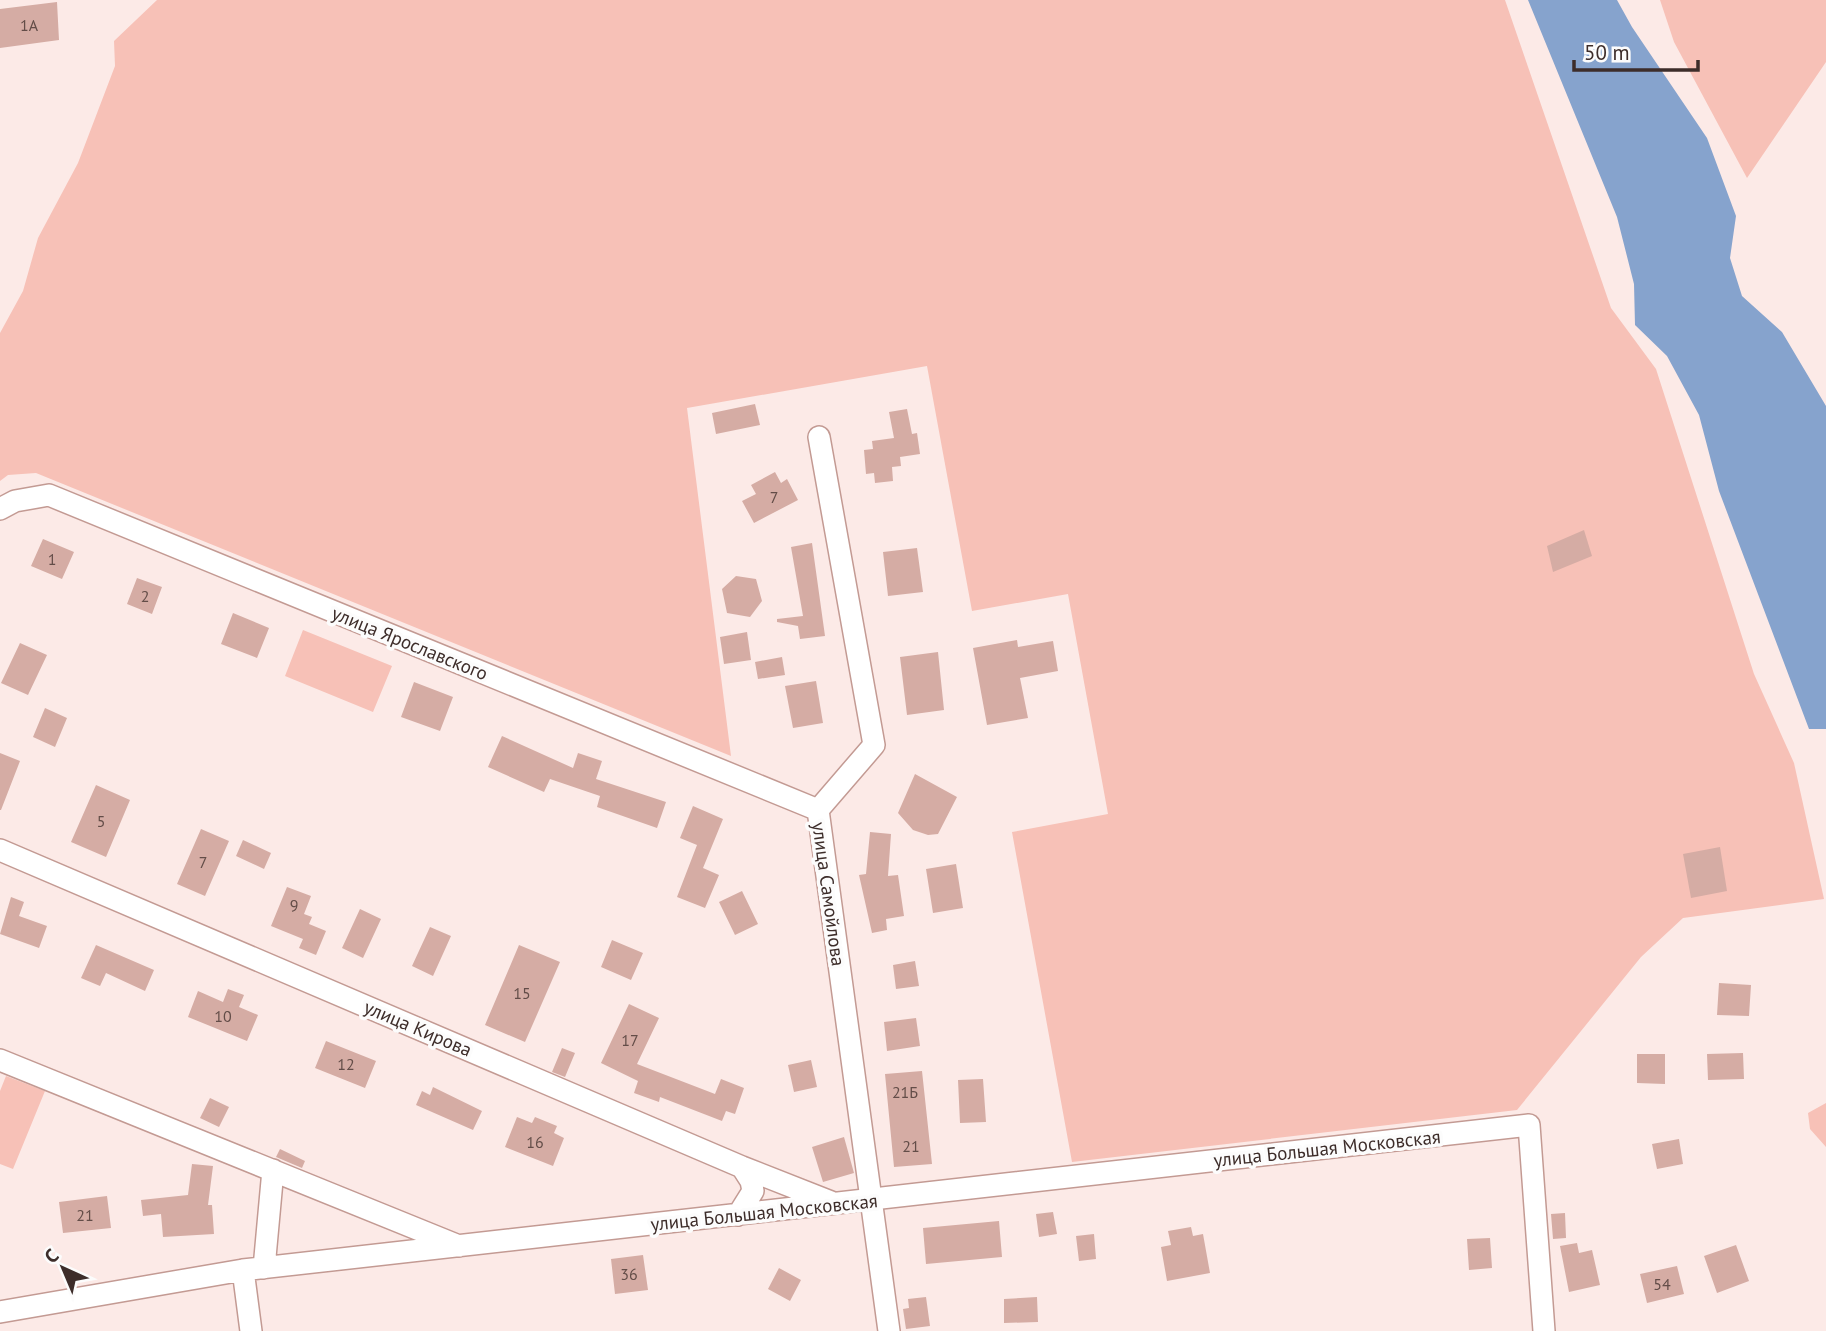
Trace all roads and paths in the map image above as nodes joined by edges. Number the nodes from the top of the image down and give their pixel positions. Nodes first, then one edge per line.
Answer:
1 (819, 437) dead end
2 (0, 509) edge
3 (818, 810) junction
4 (0, 850) edge
5 (0, 1060) edge
6 (742, 1167) junction
7 (273, 1170) junction
8 (871, 1200) junction
9 (836, 1204) junction
10 (738, 1215) junction
11 (461, 1247) junction
12 (253, 1269) junction
13 (0, 1312) edge
14 (251, 1331) edge
15 (889, 1331) edge
16 (1544, 1331) edge

1 - 3 street, улица Самойлова
2 - 3 street, улица Ярославского
3 - 8 street, улица Самойлова
4 - 6 street, улица Кирова
5 - 7 street
6 - 9 street, улица Кирова
6 - 10 street
7 - 11 street
7 - 12 street
8 - 9 street, улица Большая Московская
8 - 15 street, улица Самойлова
8 - 16 street, улица Большая Московская
9 - 10 street, улица Большая Московская
10 - 11 street, улица Большая Московская
11 - 12 street, улица Большая Московская
12 - 13 street, улица Большая Московская
12 - 14 street

